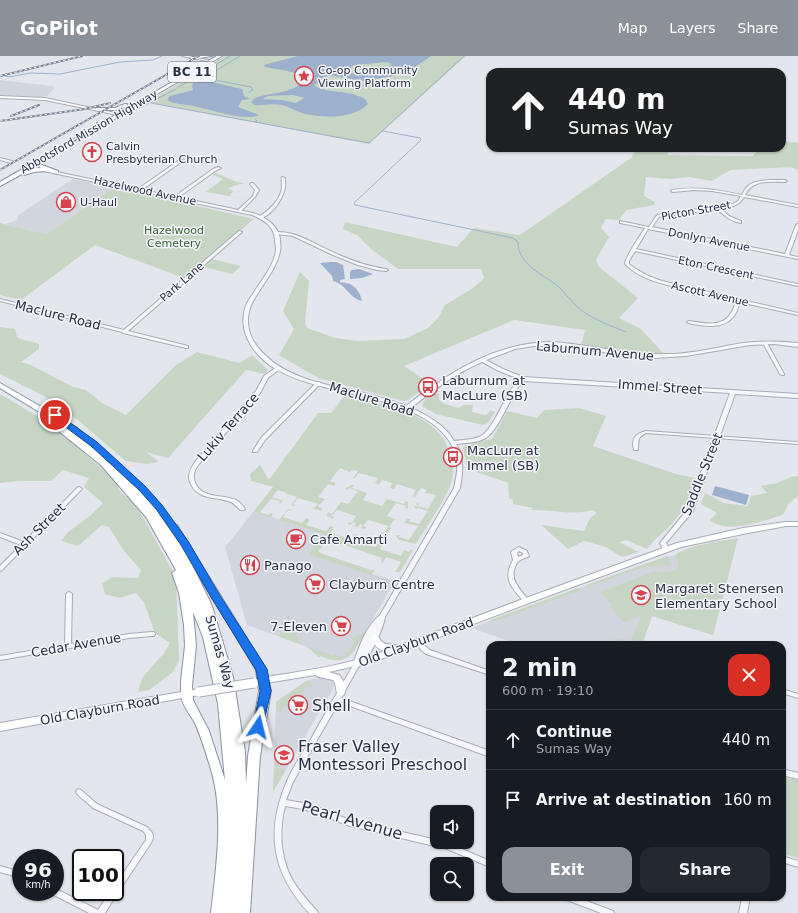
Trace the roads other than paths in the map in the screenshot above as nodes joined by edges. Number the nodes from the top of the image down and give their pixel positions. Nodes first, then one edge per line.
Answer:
1 (183, 56) edge
2 (216, 56) edge
3 (220, 56) edge
4 (192, 58) junction
5 (208, 58) edge
6 (192, 68) junction
7 (161, 88) junction
8 (0, 97) edge
9 (95, 110) junction
10 (115, 114) junction
11 (98, 123) junction
12 (45, 158) junction
13 (0, 159) edge
14 (182, 160) dead end
15 (11, 162) dead end
16 (29, 165) junction
17 (219, 168) dead end
18 (46, 170) junction
19 (56, 172) junction
20 (9, 177) junction
21 (283, 178) dead end
22 (0, 179) edge
23 (785, 181) dead end
24 (0, 184) edge
25 (252, 184) dead end
26 (139, 190) junction
27 (673, 191) dead end
28 (743, 196) junction
29 (175, 198) junction
30 (798, 206) edge
31 (718, 208) junction
32 (239, 211) junction
33 (261, 217) junction
34 (621, 222) dead end
35 (740, 222) dead end
36 (798, 225) edge
37 (648, 228) junction
38 (240, 232) dead end
39 (277, 233) junction
40 (796, 234) edge
41 (633, 250) junction
42 (787, 255) junction
43 (798, 258) edge
44 (627, 264) joint
45 (386, 270) dead end
46 (798, 285) edge
47 (0, 300) edge
48 (738, 301) junction
49 (798, 314) edge
50 (689, 322) dead end
51 (124, 332) junction
52 (765, 343) junction
53 (798, 345) edge
54 (186, 347) dead end
55 (483, 360) junction
56 (279, 368) junction
57 (782, 374) dead end
58 (522, 379) junction
59 (0, 384) edge
60 (319, 384) junction
61 (0, 390) edge
62 (733, 392) junction
63 (798, 396) edge
64 (407, 408) junction
65 (717, 437) junction
66 (453, 443) junction
67 (798, 443) edge
68 (636, 449) dead end
69 (255, 450) dead end
70 (124, 472) junction
71 (79, 489) dead end
72 (242, 509) dead end
73 (147, 511) junction
74 (798, 524) edge
75 (0, 535) edge
76 (25, 544) junction
77 (666, 549) junction
78 (516, 560) dead end
79 (0, 570) edge
80 (69, 594) dead end
81 (526, 601) junction
82 (382, 617) junction
83 (152, 634) dead end
84 (375, 638) junction
85 (418, 642) junction
86 (407, 646) junction
87 (68, 647) junction
88 (0, 658) edge
89 (357, 664) junction
90 (486, 672) edge
91 (311, 673) junction
92 (259, 682) junction
93 (786, 692) edge
94 (186, 695) junction
95 (340, 696) junction
96 (798, 696) edge
97 (0, 727) edge
98 (486, 752) edge
99 (786, 773) edge
100 (798, 776) edge
101 (79, 792) dead end
102 (282, 802) junction
103 (786, 860) edge
104 (486, 862) edge
105 (798, 864) edge
106 (0, 868) edge
107 (12, 872) edge
108 (124, 878) edge
109 (64, 897) edge
110 (109, 901) edge
111 (578, 901) edge
112 (745, 901) edge
113 (96, 913) edge
114 (101, 913) edge
115 (218, 913) edge
116 (226, 913) edge
117 (237, 913) edge
118 (243, 913) edge
119 (314, 913) edge
120 (610, 913) edge
121 (743, 913) edge

1 - 4 street
2 - 5 highway
3 - 7 highway, Abbotsford-Mission Highway / BC 11
4 - 5 highway
4 - 6 highway
5 - 6 highway, Abbotsford-Mission Highway / BC 11
5 - 7 highway
6 - 7 highway, Abbotsford-Mission Highway / BC 11
7 - 9 highway
7 - 10 highway, Abbotsford-Mission Highway / BC 11
8 - 9 main road
9 - 10 main road
9 - 11 highway
10 - 11 highway, Abbotsford-Mission Highway / BC 11
10 - 12 highway, Abbotsford-Mission Highway / BC 11
11 - 16 highway, Abbotsford-Mission Highway / BC 11
12 - 16 highway, Abbotsford-Mission Highway / BC 11
12 - 19 highway
13 - 15 street
14 - 26 street
16 - 18 street, Hazelwood Avenue
16 - 20 highway, Abbotsford-Mission Highway / BC 11
17 - 29 street
18 - 19 street, Hazelwood Avenue
18 - 20 highway
19 - 26 street, Hazelwood Avenue
20 - 22 highway
20 - 24 highway, Abbotsford-Mission Highway / BC 11
21 - 33 street
23 - 28 street, Picton Street
25 - 32 street
26 - 29 street, Hazelwood Avenue
27 - 28 street
28 - 30 street
28 - 31 street, Picton Street
29 - 32 street, Hazelwood Avenue
31 - 35 street
31 - 37 street, Picton Street
32 - 33 street, Hazelwood Avenue
33 - 39 street
34 - 37 street, Donlyn Avenue
36 - 40 street
37 - 41 street, Picton Street
37 - 42 street, Donlyn Avenue
38 - 51 street, Park Lane
39 - 45 street
39 - 56 street, Maclure Road
40 - 42 street
41 - 44 street, Picton Street
41 - 46 street, Eton Crescent
42 - 43 street, Donlyn Avenue
44 - 48 street, Ascott Avenue
47 - 51 street, Maclure Road
48 - 49 street, Ascott Avenue
48 - 50 street
51 - 54 street, Maclure Road
52 - 53 street, Laburnum Avenue
52 - 55 street, Laburnum Avenue
52 - 57 street
55 - 58 street, Immel Street
55 - 64 street, Laburnum Avenue
56 - 60 street, Maclure Road
56 - 72 street, Lukiv Terrace
58 - 62 street, Immel Street
58 - 66 street
59 - 70 highway, Sumas Way
60 - 64 street, Maclure Road
60 - 69 street
61 - 73 highway, Sumas Way
62 - 63 street, Immel Street
62 - 65 street, Saddle Street
64 - 66 street, Maclure Road
65 - 67 street
65 - 68 street
65 - 77 street, Saddle Street
66 - 82 street, Maclure Road
70 - 92 highway
70 - 117 highway, Sumas Way
71 - 76 street, Ash Street
73 - 94 highway
73 - 116 highway, Sumas Way
74 - 77 main road, Old Clayburn Road
75 - 76 street
76 - 79 street, Ash Street
77 - 81 main road, Old Clayburn Road
78 - 81 street
80 - 87 street
81 - 85 main road, Old Clayburn Road
82 - 84 street
82 - 89 street
83 - 87 street, Cedar Avenue
84 - 86 main road
84 - 89 street
85 - 86 main road, Old Clayburn Road
85 - 90 street
86 - 89 main road, Old Clayburn Road
87 - 88 street, Cedar Avenue
89 - 91 main road, Old Clayburn Road
89 - 95 street
91 - 92 main road, Old Clayburn Road
91 - 95 main road
92 - 94 main road, Old Clayburn Road, bridge
92 - 118 highway
93 - 96 street
94 - 97 main road, Old Clayburn Road
94 - 115 highway
95 - 98 street
95 - 102 street
99 - 100 street
101 - 108 street
102 - 104 street, Pearl Avenue
102 - 119 street
103 - 105 street
106 - 107 street
109 - 113 street
110 - 114 street
111 - 120 street
112 - 121 street

